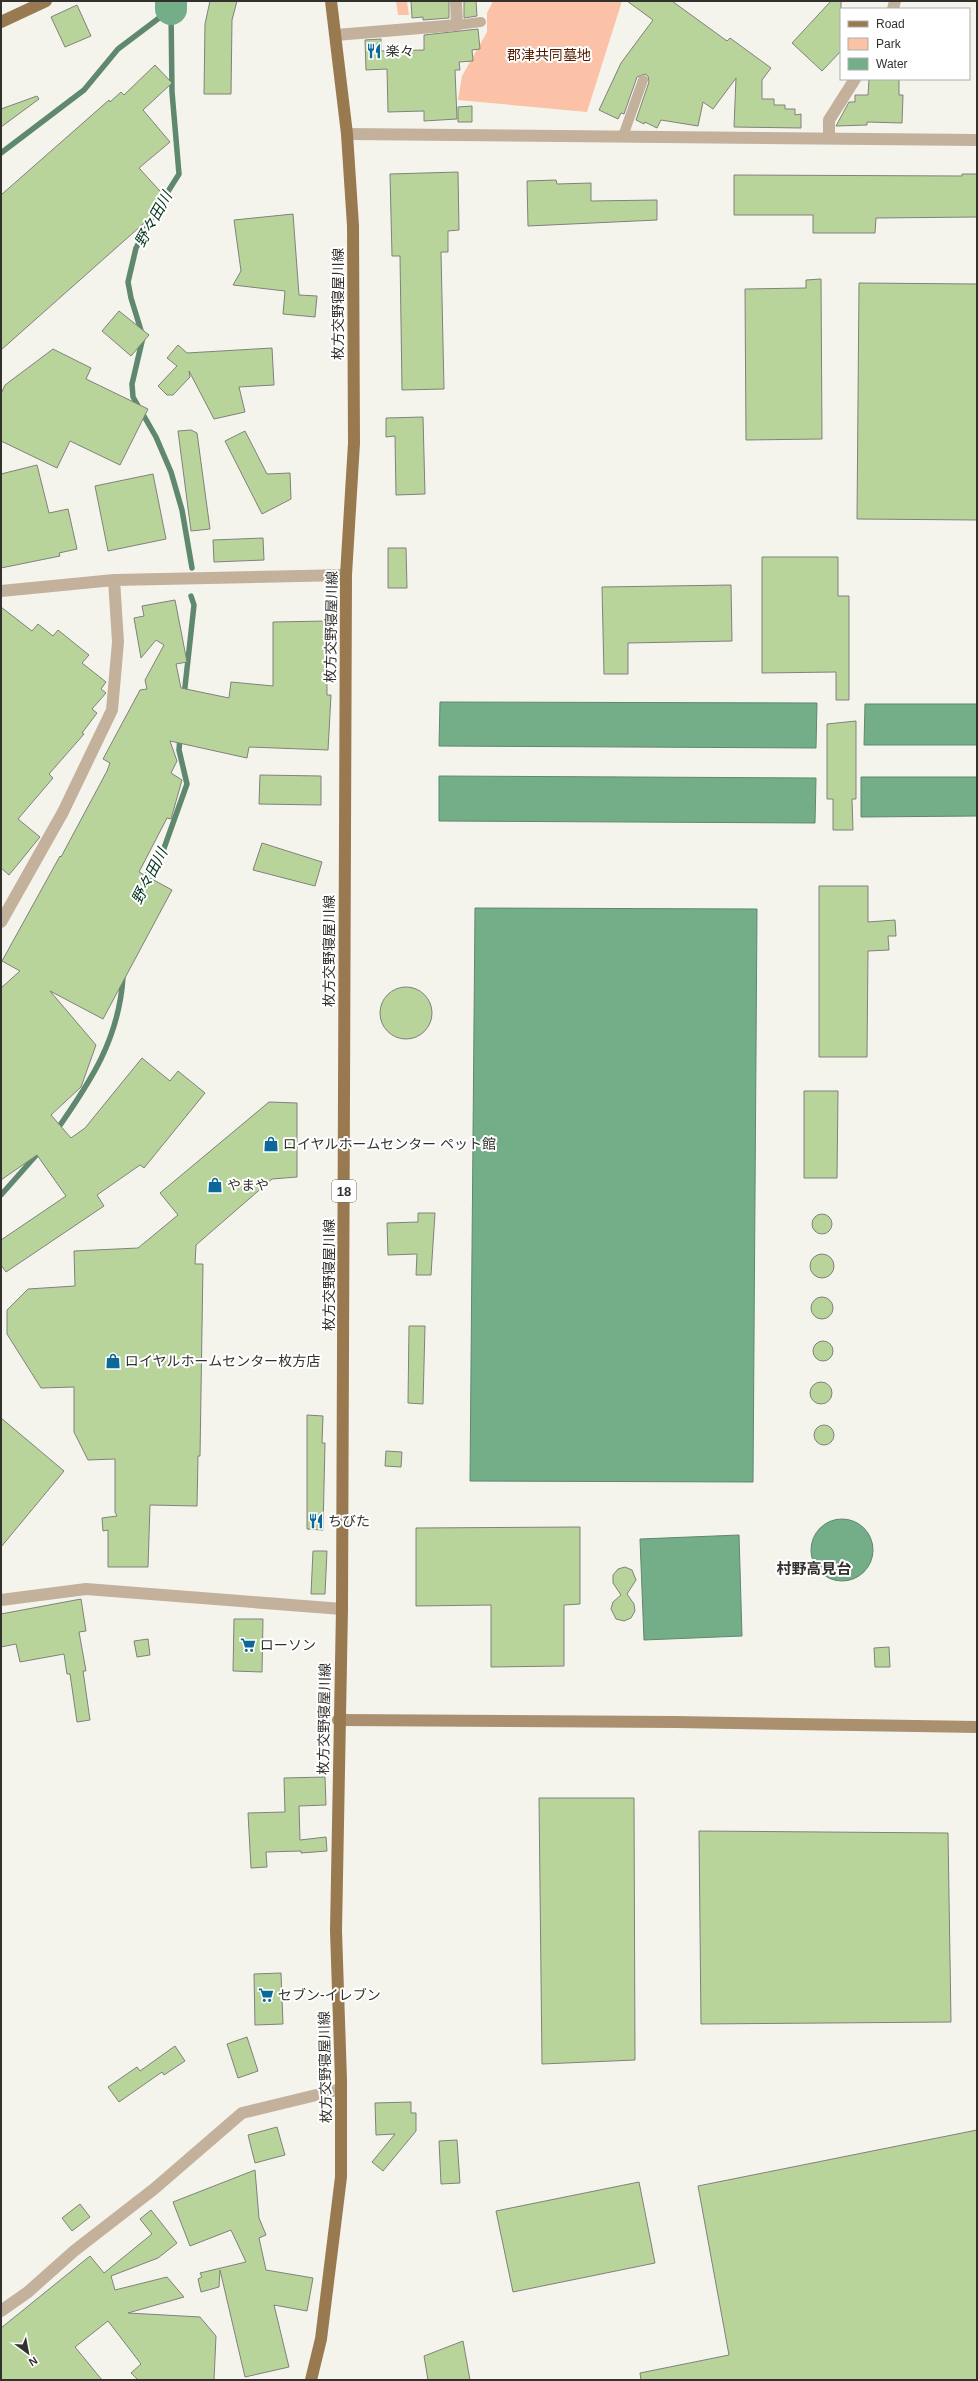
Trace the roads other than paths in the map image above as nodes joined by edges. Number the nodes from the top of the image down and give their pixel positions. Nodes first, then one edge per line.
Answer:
1 (46, 1) edge
2 (331, 1) edge
3 (456, 1) edge
4 (1, 22) edge
5 (481, 22) dead end
6 (457, 25) junction
7 (336, 35) junction
8 (643, 80) dead end
9 (854, 80) edge
10 (347, 134) junction
11 (623, 136) junction
12 (829, 138) junction
13 (977, 140) edge
14 (346, 575) junction
15 (114, 580) junction
16 (1, 591) edge
17 (1, 922) edge
18 (1, 1600) edge
19 (342, 1609) junction
20 (338, 1720) junction
21 (977, 1727) edge
22 (341, 2089) junction
23 (1, 2311) edge
24 (311, 2380) edge

1 - 4 main road
2 - 7 main road, 枚方交野寝屋川線 / 18
3 - 6 street
5 - 6 lane
6 - 7 street
7 - 10 main road, 枚方交野寝屋川線 / 18
8 - 11 lane
9 - 12 street
10 - 11 street
10 - 14 main road, 枚方交野寝屋川線 / 18
11 - 12 street
12 - 13 street
14 - 15 street
14 - 19 main road, 枚方交野寝屋川線 / 18
15 - 16 street
15 - 17 street
18 - 19 street
19 - 20 main road, 枚方交野寝屋川線 / 18
20 - 21 street
20 - 22 main road, 枚方交野寝屋川線 / 18
22 - 23 street
22 - 24 main road, 枚方交野寝屋川線 / 18

